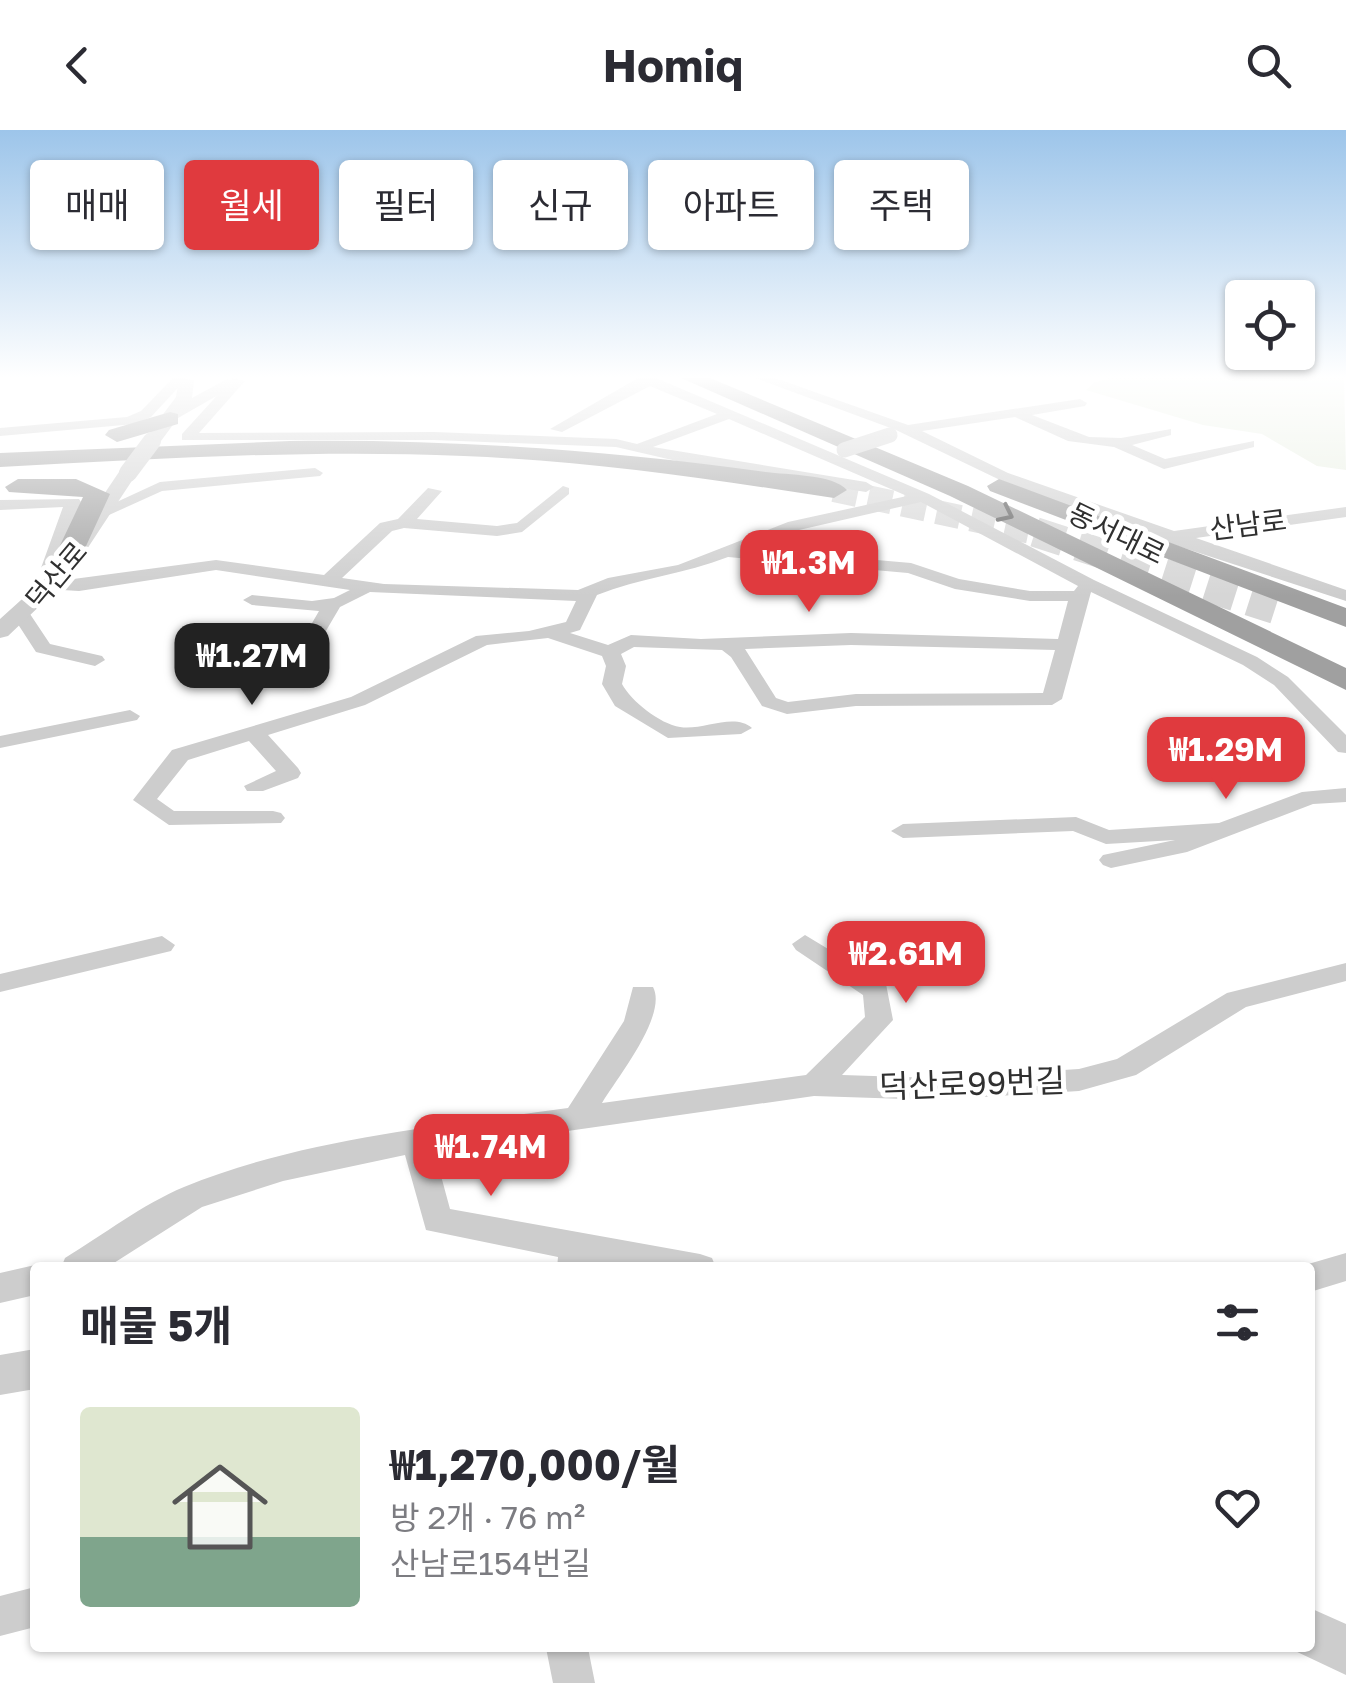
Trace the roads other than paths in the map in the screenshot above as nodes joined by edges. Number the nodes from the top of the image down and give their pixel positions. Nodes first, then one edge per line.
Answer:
1 (145, 450) edge
2 (294, 450) edge
3 (486, 450) edge
4 (657, 450) edge
5 (850, 450) edge
6 (857, 450) edge
7 (859, 450) edge
8 (950, 450) edge
9 (1133, 450) edge
10 (1221, 450) edge
11 (0, 460) edge
12 (314, 473) dead end
13 (125, 477) junction
14 (4, 488) edge
15 (563, 491) dead end
16 (434, 492) dead end
17 (923, 497) junction
18 (902, 502) junction
19 (103, 512) junction
20 (1346, 512) edge
21 (404, 523) junction
22 (1174, 536) junction
23 (724, 552) junction
24 (1014, 568) dead end
25 (1070, 574) junction
26 (56, 581) junction
27 (327, 582) junction
28 (366, 586) junction
29 (1084, 590) junction
30 (590, 592) junction
31 (1346, 596) edge
32 (252, 600) dead end
33 (332, 605) junction
34 (21, 616) junction
35 (1346, 618) edge
36 (0, 631) edge
37 (548, 632) junction
38 (313, 637) dead end
39 (1346, 638) edge
40 (725, 643) junction
41 (1066, 646) junction
42 (610, 652) junction
43 (1346, 654) edge
44 (94, 660) dead end
45 (1346, 680) edge
46 (130, 716) dead end
47 (742, 728) dead end
48 (255, 734) junction
49 (0, 742) edge
50 (1346, 747) edge
51 (255, 786) dead end
52 (1346, 795) edge
53 (273, 818) dead end
54 (904, 830) dead end
55 (1230, 830) junction
56 (1111, 860) dead end
57 (805, 944) dead end
58 (162, 945) dead end
59 (1346, 972) edge
60 (0, 983) edge
61 (643, 994) dead end
62 (814, 1085) junction
63 (577, 1118) junction
64 (416, 1141) junction
65 (574, 1257) edge
66 (86, 1262) edge
67 (631, 1262) edge
68 (1346, 1268) edge
69 (1315, 1276) edge
70 (30, 1281) edge
71 (0, 1288) edge
72 (30, 1370) edge
73 (0, 1375) edge
74 (30, 1607) edge
75 (0, 1616) edge
76 (1315, 1635) edge
77 (1346, 1650) edge
78 (568, 1652) edge
79 (574, 1683) edge

1 - 13 street, 덕산로, bridge
2 - 11 highway
3 - 14 highway
4 - 18 street
5 - 17 street
6 -> 45 highway, 동서대로
7 - 35 highway, 동서대로
8 - 22 street, 산남로
9 - 10 street
12 - 19 street, 덕산로
13 - 14 highway
13 - 19 street, 덕산로
14 - 26 highway
15 - 21 street
16 - 21 street
17 - 18 street
17 - 25 street
18 - 23 street
19 - 26 street, 덕산로
20 - 22 street, 산남로
21 - 27 street
22 - 31 street
23 - 29 street
23 - 30 street
24 - 25 street
25 - 29 street
26 - 27 street
26 - 34 street, 덕산로
27 - 28 street
28 - 30 street
28 - 33 street
29 - 41 street
29 - 50 street
30 - 37 street
32 - 33 street
33 - 38 street
34 - 36 street, 덕산로
34 - 44 street
37 - 42 street
37 - 48 street
39 - 43 highway
40 - 41 street
40 - 41 street
40 - 42 street
42 - 47 street
46 - 49 street
48 - 51 street
48 - 53 street
52 - 55 street
54 - 55 street
55 - 56 street
57 - 62 street, 덕산로99번길
58 - 60 street
59 - 62 street, 덕산로99번길
61 - 63 street
62 - 63 street, 덕산로99번길
63 - 64 street, 덕산로99번길
64 - 65 street
64 - 66 street, 덕산로99번길
65 - 67 street
68 - 69 street
70 - 71 street
72 - 73 street
74 - 75 street
76 - 77 street
78 - 79 street

